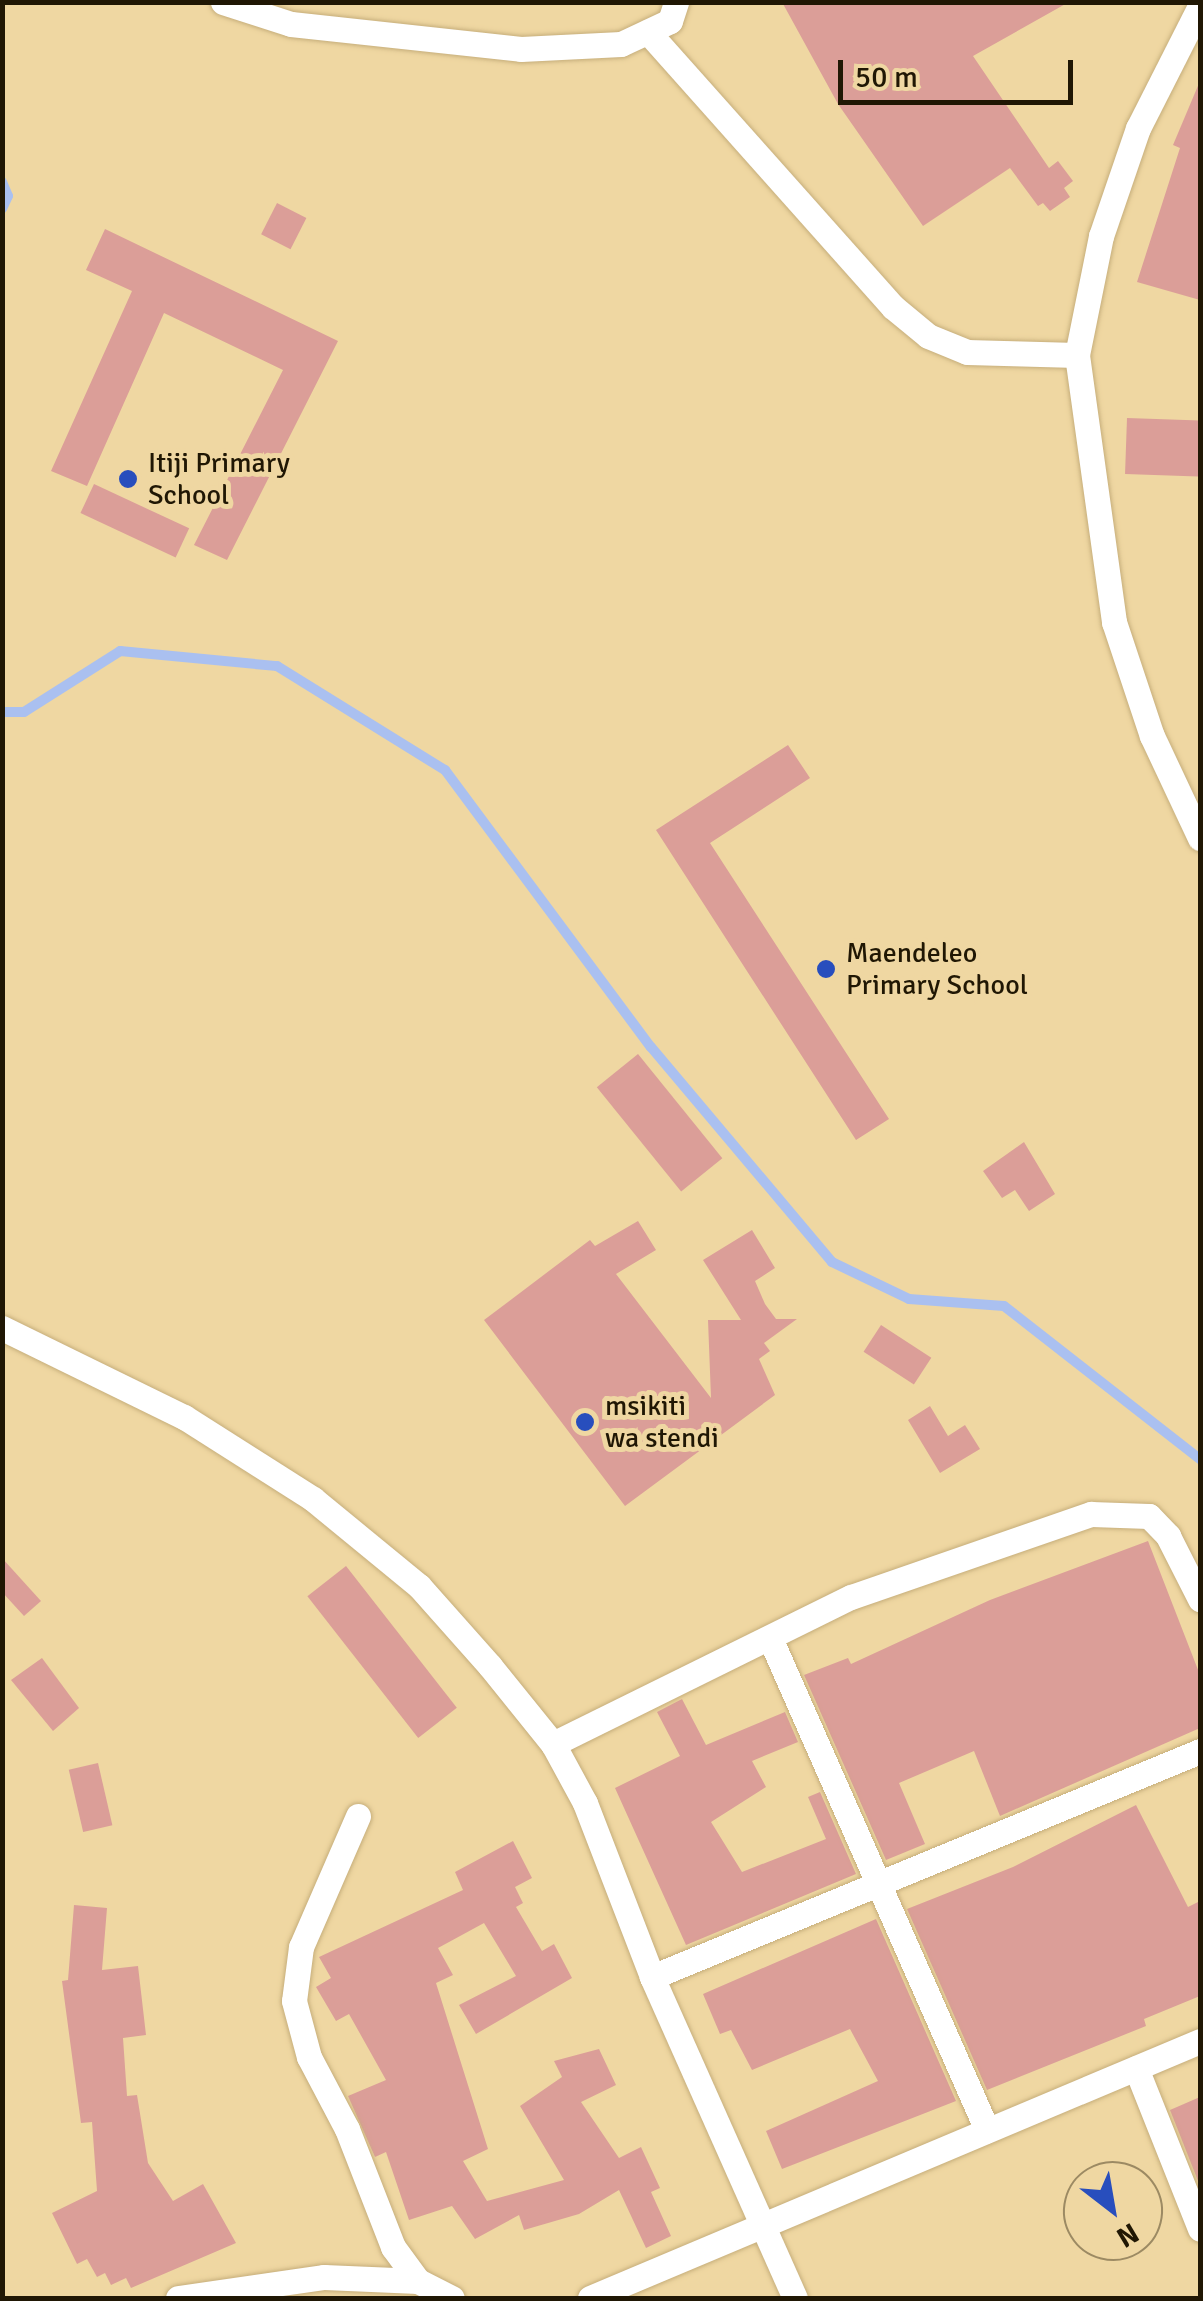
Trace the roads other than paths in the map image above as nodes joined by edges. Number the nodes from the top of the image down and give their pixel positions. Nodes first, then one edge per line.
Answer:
1 (223, 2) edge
2 (676, 2) edge
3 (1200, 6) edge
4 (648, 32) junction
5 (1077, 355) junction
6 (1188, 788) edge
7 (1200, 838) edge
8 (2, 1328) edge
9 (1200, 1599) edge
10 (770, 1638) junction
11 (553, 1744) junction
12 (1200, 1751) edge
13 (358, 1816) dead end
14 (878, 1883) junction
15 (652, 1977) junction
16 (1200, 2042) edge
17 (1136, 2068) junction
18 (987, 2130) junction
19 (764, 2222) junction
20 (1200, 2229) edge
21 (418, 2281) junction
22 (178, 2298) edge
23 (452, 2298) edge
24 (590, 2298) edge
25 (795, 2298) edge

1 - 4 street
2 - 4 street
3 - 5 street
4 - 5 street
5 - 6 street
6 - 7 street
8 - 11 street
9 - 10 street
10 - 11 street
10 - 14 street
11 - 15 street
12 - 14 street
13 - 21 street
14 - 15 street
14 - 18 street
15 - 19 street
16 - 17 street
17 - 18 street
17 - 20 street
18 - 19 street
19 - 24 street
19 - 25 street
21 - 22 street
21 - 23 street

